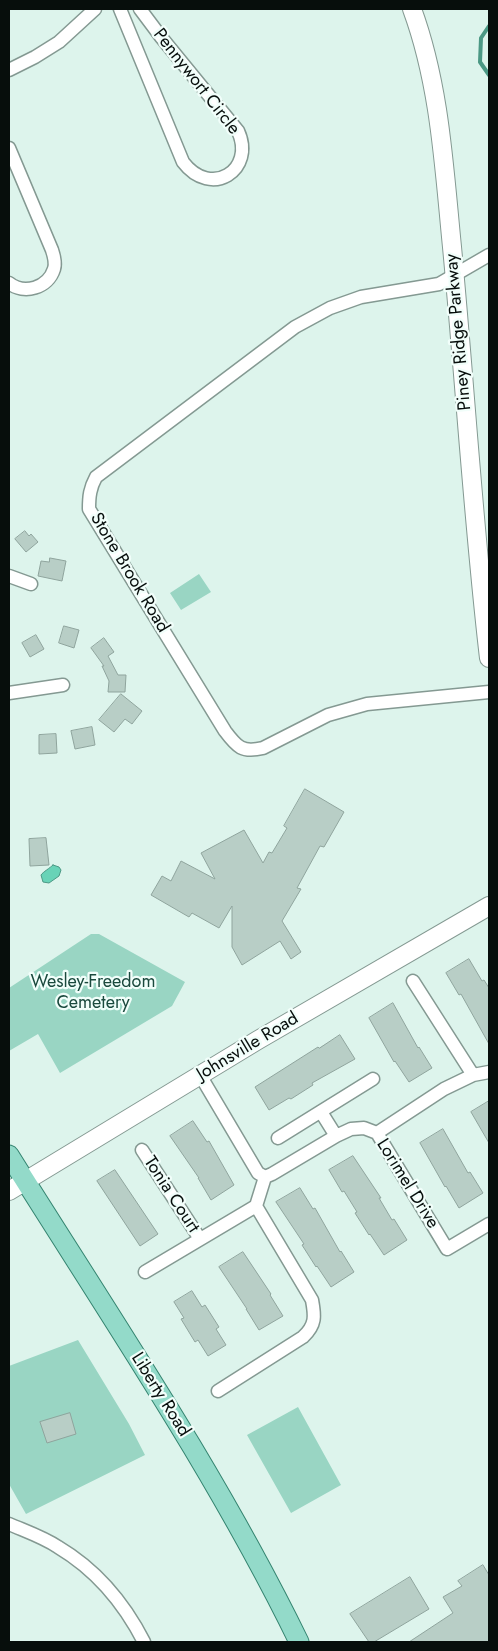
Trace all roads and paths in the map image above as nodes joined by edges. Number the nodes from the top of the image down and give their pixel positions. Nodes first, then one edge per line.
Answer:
1 (95, 9) edge
2 (120, 9) edge
3 (140, 9) edge
4 (412, 9) edge
5 (9, 70) edge
6 (9, 148) edge
7 (489, 256) edge
8 (454, 275) junction
9 (9, 283) edge
10 (9, 576) edge
11 (32, 584) dead end
12 (489, 658) edge
13 (63, 685) dead end
14 (489, 692) edge
15 (9, 693) edge
16 (489, 906) edge
17 (413, 981) dead end
18 (489, 1072) edge
19 (200, 1075) junction
20 (473, 1075) junction
21 (373, 1079) dead end
22 (320, 1112) junction
23 (377, 1133) junction
24 (336, 1136) junction
25 (278, 1138) dead end
26 (142, 1150) dead end
27 (9, 1155) edge
28 (265, 1177) junction
29 (25, 1181) junction
30 (9, 1191) edge
31 (256, 1206) junction
32 (489, 1224) edge
33 (200, 1239) junction
34 (145, 1272) dead end
35 (218, 1390) dead end
36 (9, 1524) edge
37 (144, 1642) edge
38 (299, 1642) edge

1 - 5 street
2 - 3 street, Pennywort Circle
4 - 8 street, Piney Ridge Parkway
6 - 9 street
7 - 8 street
8 - 12 street, Piney Ridge Parkway
8 - 14 street, Stone Brook Road
10 - 11 street
13 - 15 street
16 - 19 street, Johnsville Road
17 - 20 street
18 - 20 street
19 - 28 street
19 - 29 street, Johnsville Road
20 - 23 street
21 - 22 street
22 - 24 street
22 - 25 street
23 - 24 street, Lorimel Drive
23 - 32 street, Lorimel Drive
24 - 28 street, Lorimel Drive
26 - 33 street, Tonia Court
27 - 29 main road, Liberty Road
28 - 31 street
29 - 30 street, Johnsville Road
29 - 38 main road, Liberty Road
31 - 33 street, Tonia Court
31 - 35 street
33 - 34 street, Tonia Court
36 - 37 street

